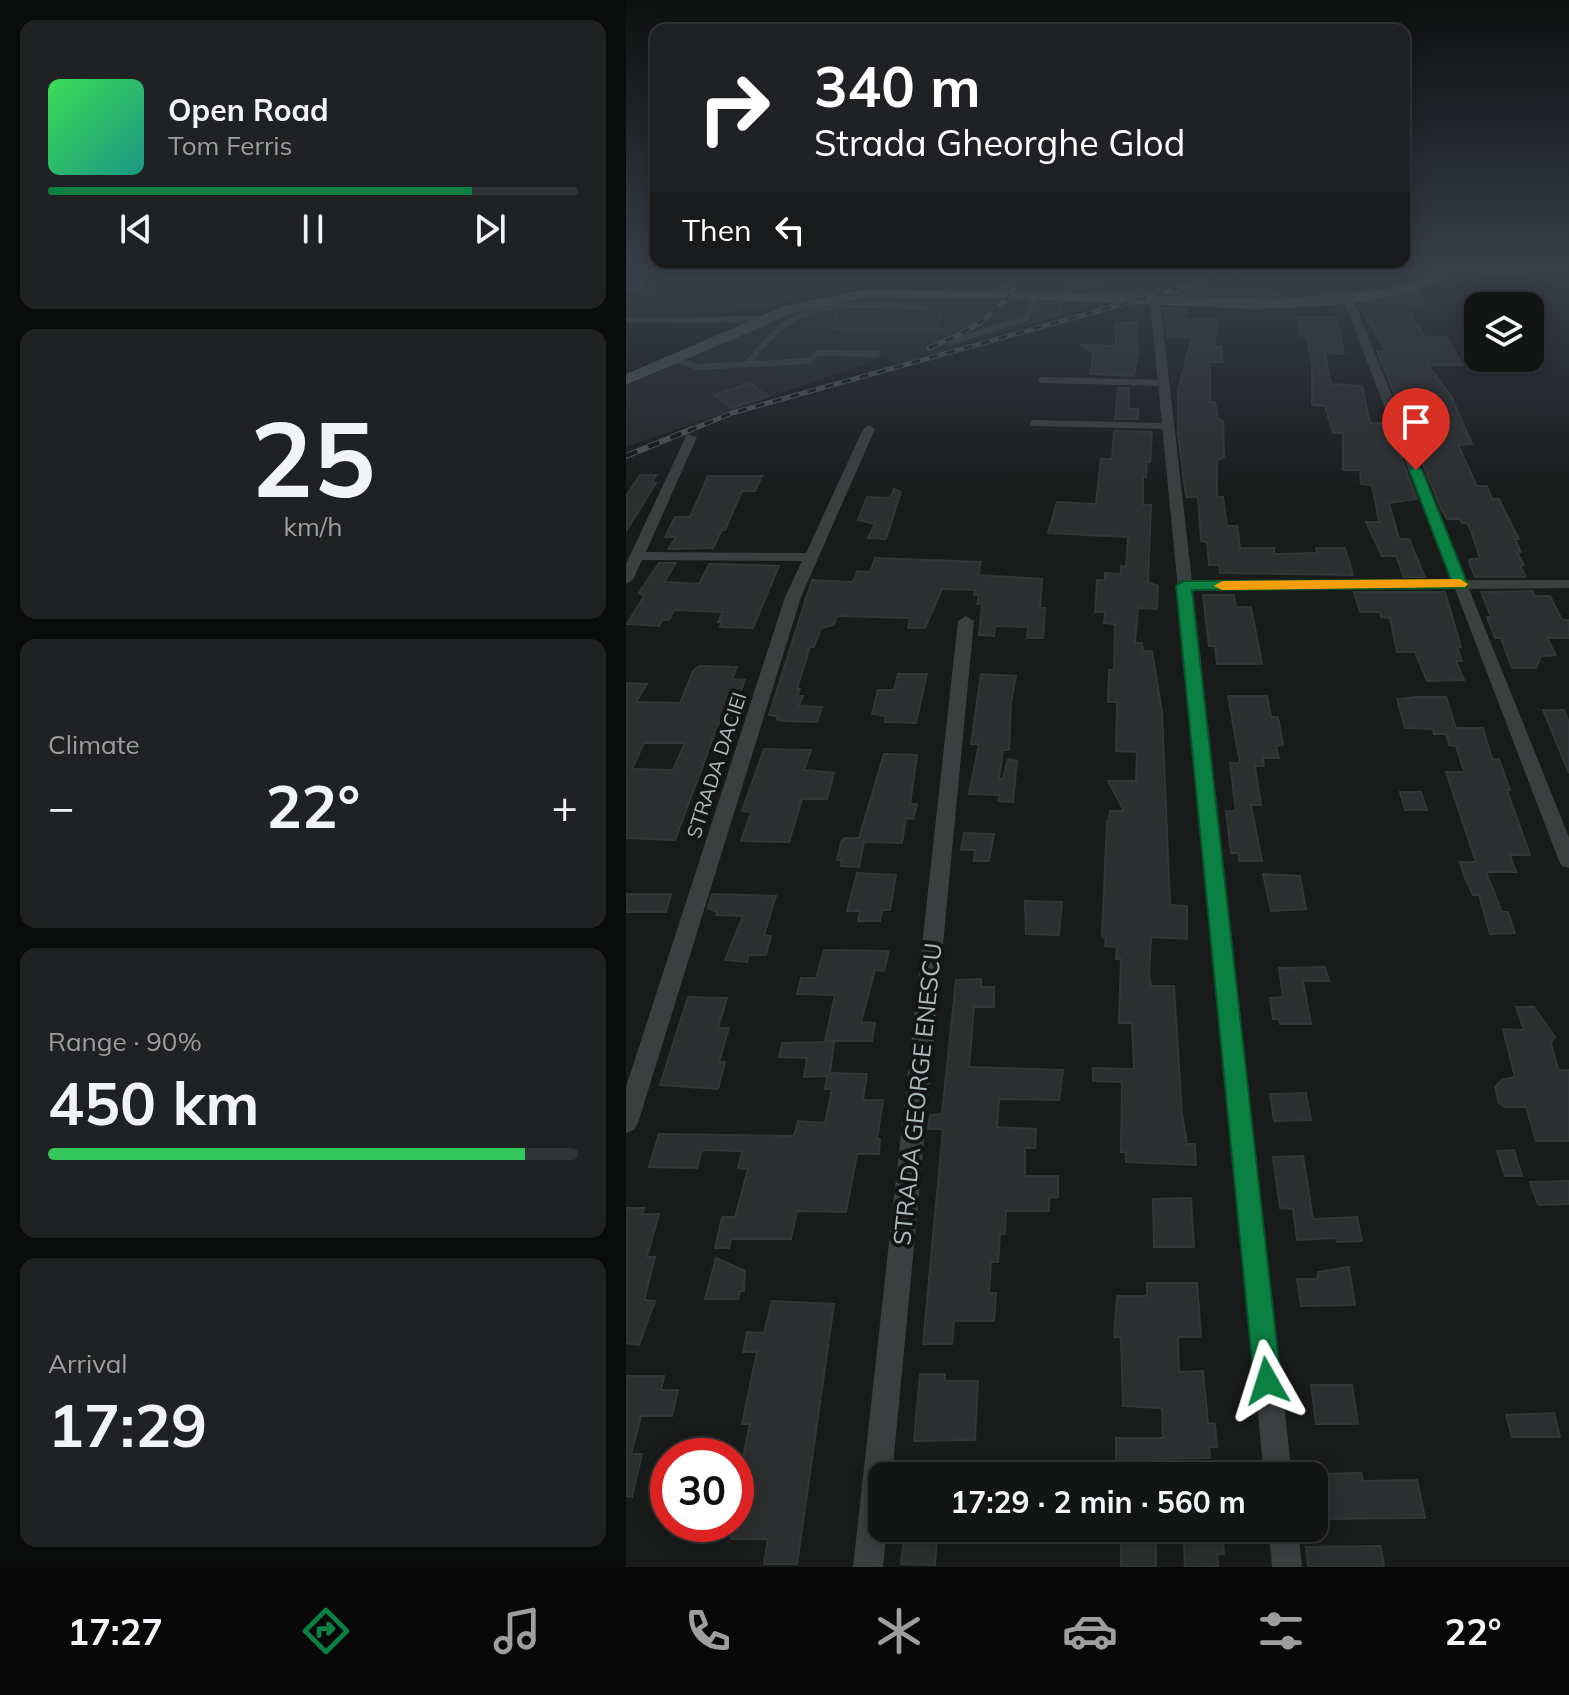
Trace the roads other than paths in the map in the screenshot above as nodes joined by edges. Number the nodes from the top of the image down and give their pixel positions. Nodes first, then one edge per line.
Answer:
1 (703, 346) edge
2 (764, 346) edge
3 (1159, 346) edge
4 (1366, 346) edge
5 (877, 354) dead end
6 (674, 359) junction
7 (747, 364) junction
8 (626, 380) edge
9 (1042, 380) dead end
10 (1163, 383) junction
11 (1033, 423) dead end
12 (1168, 426) junction
13 (869, 429) dead end
14 (691, 437) dead end
15 (638, 556) junction
16 (812, 557) junction
17 (626, 580) edge
18 (1569, 584) edge
19 (1460, 585) junction
20 (1184, 586) junction
21 (966, 621) dead end
22 (1569, 861) edge
23 (626, 1123) edge
24 (1277, 1462) edge
25 (1284, 1542) edge
26 (868, 1567) edge
27 (1287, 1567) edge

1 - 6 main road
2 - 7 lane
3 - 10 street
4 - 19 street
5 - 7 lane
6 - 7 lane
6 - 8 main road
9 - 10 lane
10 - 12 street
11 - 12 lane
12 - 20 street
13 - 16 street, STRADA DACIEI
14 - 15 street
15 - 16 street
15 - 17 street
16 - 23 street, STRADA DACIEI
18 - 19 street
19 - 20 street
19 - 22 street
20 - 24 street
21 - 26 street, STRADA GEORGE ENESCU
25 - 27 street

